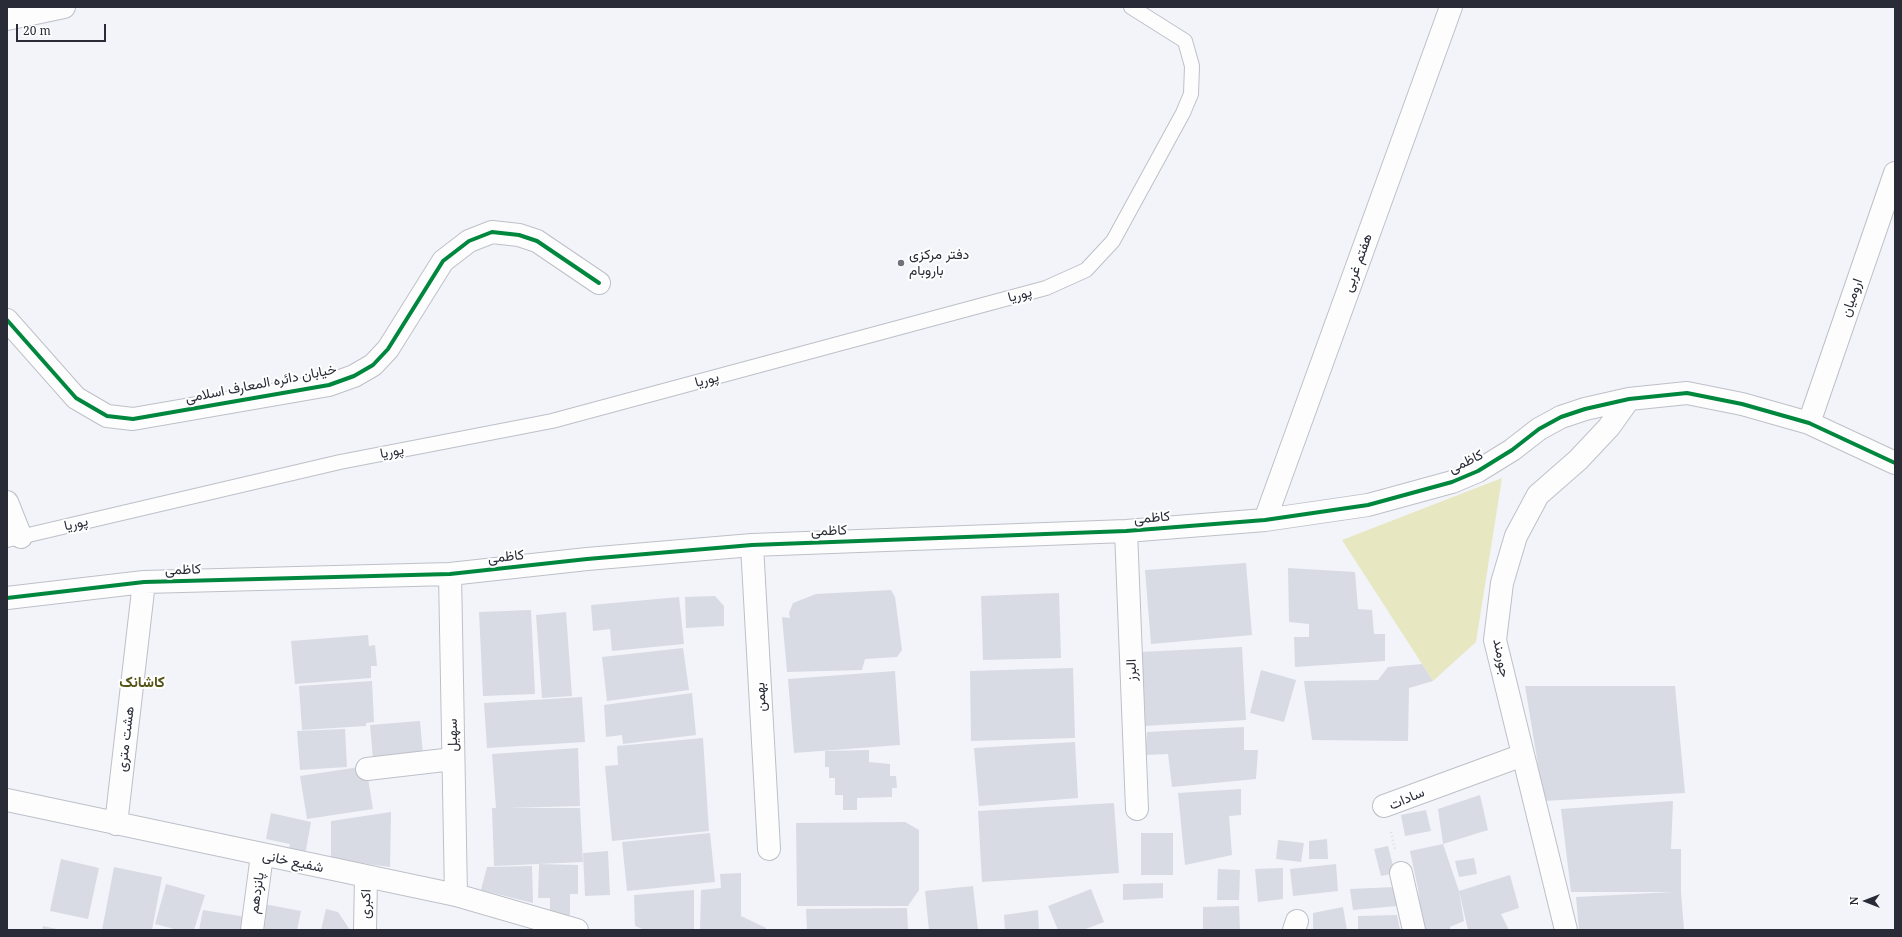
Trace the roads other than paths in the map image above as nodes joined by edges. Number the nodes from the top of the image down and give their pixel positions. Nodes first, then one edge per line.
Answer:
1 (64, 7) edge
2 (1131, 7) edge
3 (1451, 7) edge
4 (7, 19) edge
5 (1895, 173) edge
6 (599, 283) dead end
7 (7, 320) edge
8 (1629, 399) junction
9 (1809, 423) junction
10 (1895, 463) edge
11 (7, 502) edge
12 (1265, 520) junction
13 (1126, 531) junction
14 (14, 538) edge
15 (752, 545) junction
16 (450, 574) junction
17 (144, 582) junction
18 (7, 598) edge
19 (1523, 755) junction
20 (453, 759) junction
21 (368, 769) dead end
22 (7, 800) edge
23 (1384, 806) road end
24 (1137, 809) dead end
25 (116, 824) junction
26 (770, 849) dead end
27 (262, 855) junction
28 (1401, 873) road end
29 (366, 877) junction
30 (456, 895) junction
31 (574, 929) edge
32 (252, 930) edge
33 (365, 930) edge
34 (1414, 930) edge
35 (1566, 930) edge

1 - 4 street
2 - 14 lane, پوریا
3 - 12 street, هفتم غربی
5 - 9 street, ارومیان
6 - 7 street, خیابان دائره المعارف اسلامی
8 - 9 street, کاظمی
8 - 12 street, کاظمی
8 - 19 street, جورمند
9 - 10 street, کاظمی
11 - 14 street
12 - 13 street, کاظمی
13 - 15 street, کاظمی
13 - 24 street, البرز
15 - 16 street, کاظمی
15 - 26 street, بهمن
16 - 17 street, کاظمی
16 - 20 street, سهیل
17 - 18 street, کاظمی
17 - 25 street, هشت متری
19 - 23 street, سادات
19 - 35 street, جورمند
20 - 21 street
20 - 30 street, سهیل
22 - 25 street, شفیع خانی
25 - 27 street, شفیع خانی
27 - 29 street, شفیع خانی
27 - 32 street, پانزدهم
28 - 34 street
29 - 30 street, شفیع خانی
29 - 33 street, اکبری
30 - 31 street, شفیع خانی

